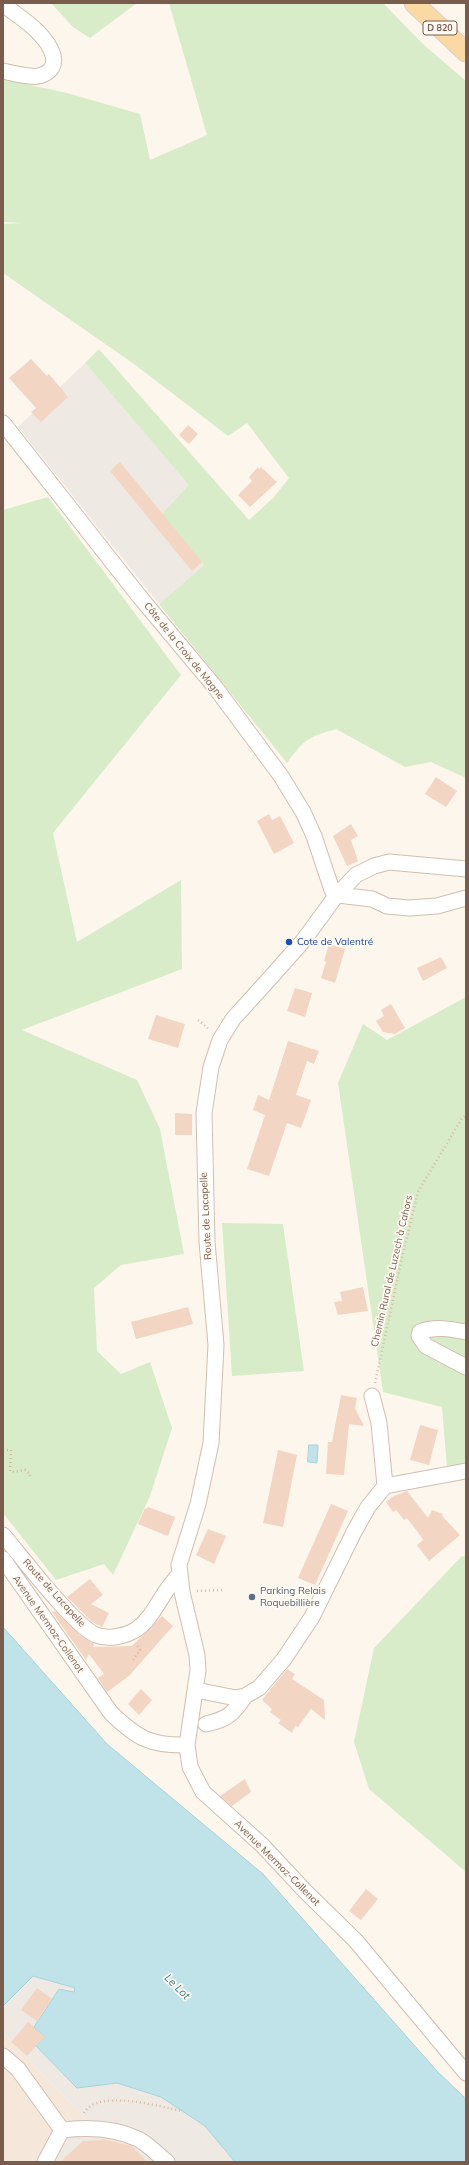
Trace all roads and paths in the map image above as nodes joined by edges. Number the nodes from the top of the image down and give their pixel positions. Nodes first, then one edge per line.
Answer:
1 (414, 3) edge
2 (431, 3) edge
3 (3, 4) edge
4 (466, 34) edge
5 (466, 52) edge
6 (3, 71) edge
7 (3, 423) edge
8 (466, 869) edge
9 (356, 875) junction
10 (337, 895) junction
11 (466, 898) edge
12 (372, 899) junction
13 (198, 1020) dead end
14 (210, 1031) dead end
15 (466, 1115) edge
16 (466, 1332) edge
17 (466, 1367) edge
18 (372, 1396) joint
19 (3, 1450) edge
20 (466, 1471) edge
21 (30, 1479) dead end
22 (385, 1486) junction
23 (3, 1535) edge
24 (3, 1559) edge
25 (180, 1574) junction
26 (222, 1590) dead end
27 (191, 1592) dead end
28 (196, 1690) junction
29 (245, 1696) junction
30 (206, 1724) dead end
31 (187, 1745) junction
32 (3, 2056) edge
33 (466, 2073) edge
34 (183, 2112) dead end
35 (69, 2129) junction
36 (45, 2162) edge
37 (167, 2162) edge

1 - 5 main road, D 820
2 - 4 main road, D 820
3 - 6 street
7 - 10 street, Côte de la Croix de Magne
8 - 9 street
9 - 10 street, Route de Lacapelle
9 - 12 street
10 - 12 street
10 - 25 street, Route de Lacapelle
11 - 12 street
13 - 14 path
15 - 18 path, Chemin Rural de Luzech à Cahors
16 - 17 street
18 - 22 street
19 - 21 path
20 - 22 street
22 - 29 street
23 - 25 street, Route de Lacapelle
24 - 31 street, Avenue Mermoz-Collenot
25 - 28 street, Route de Lacapelle
26 - 27 path
28 - 29 street
28 - 31 street, Route de Lacapelle
29 - 30 street
31 - 33 street, Avenue Mermoz-Collenot
32 - 35 street
34 - 35 path
35 - 36 street
35 - 37 street

